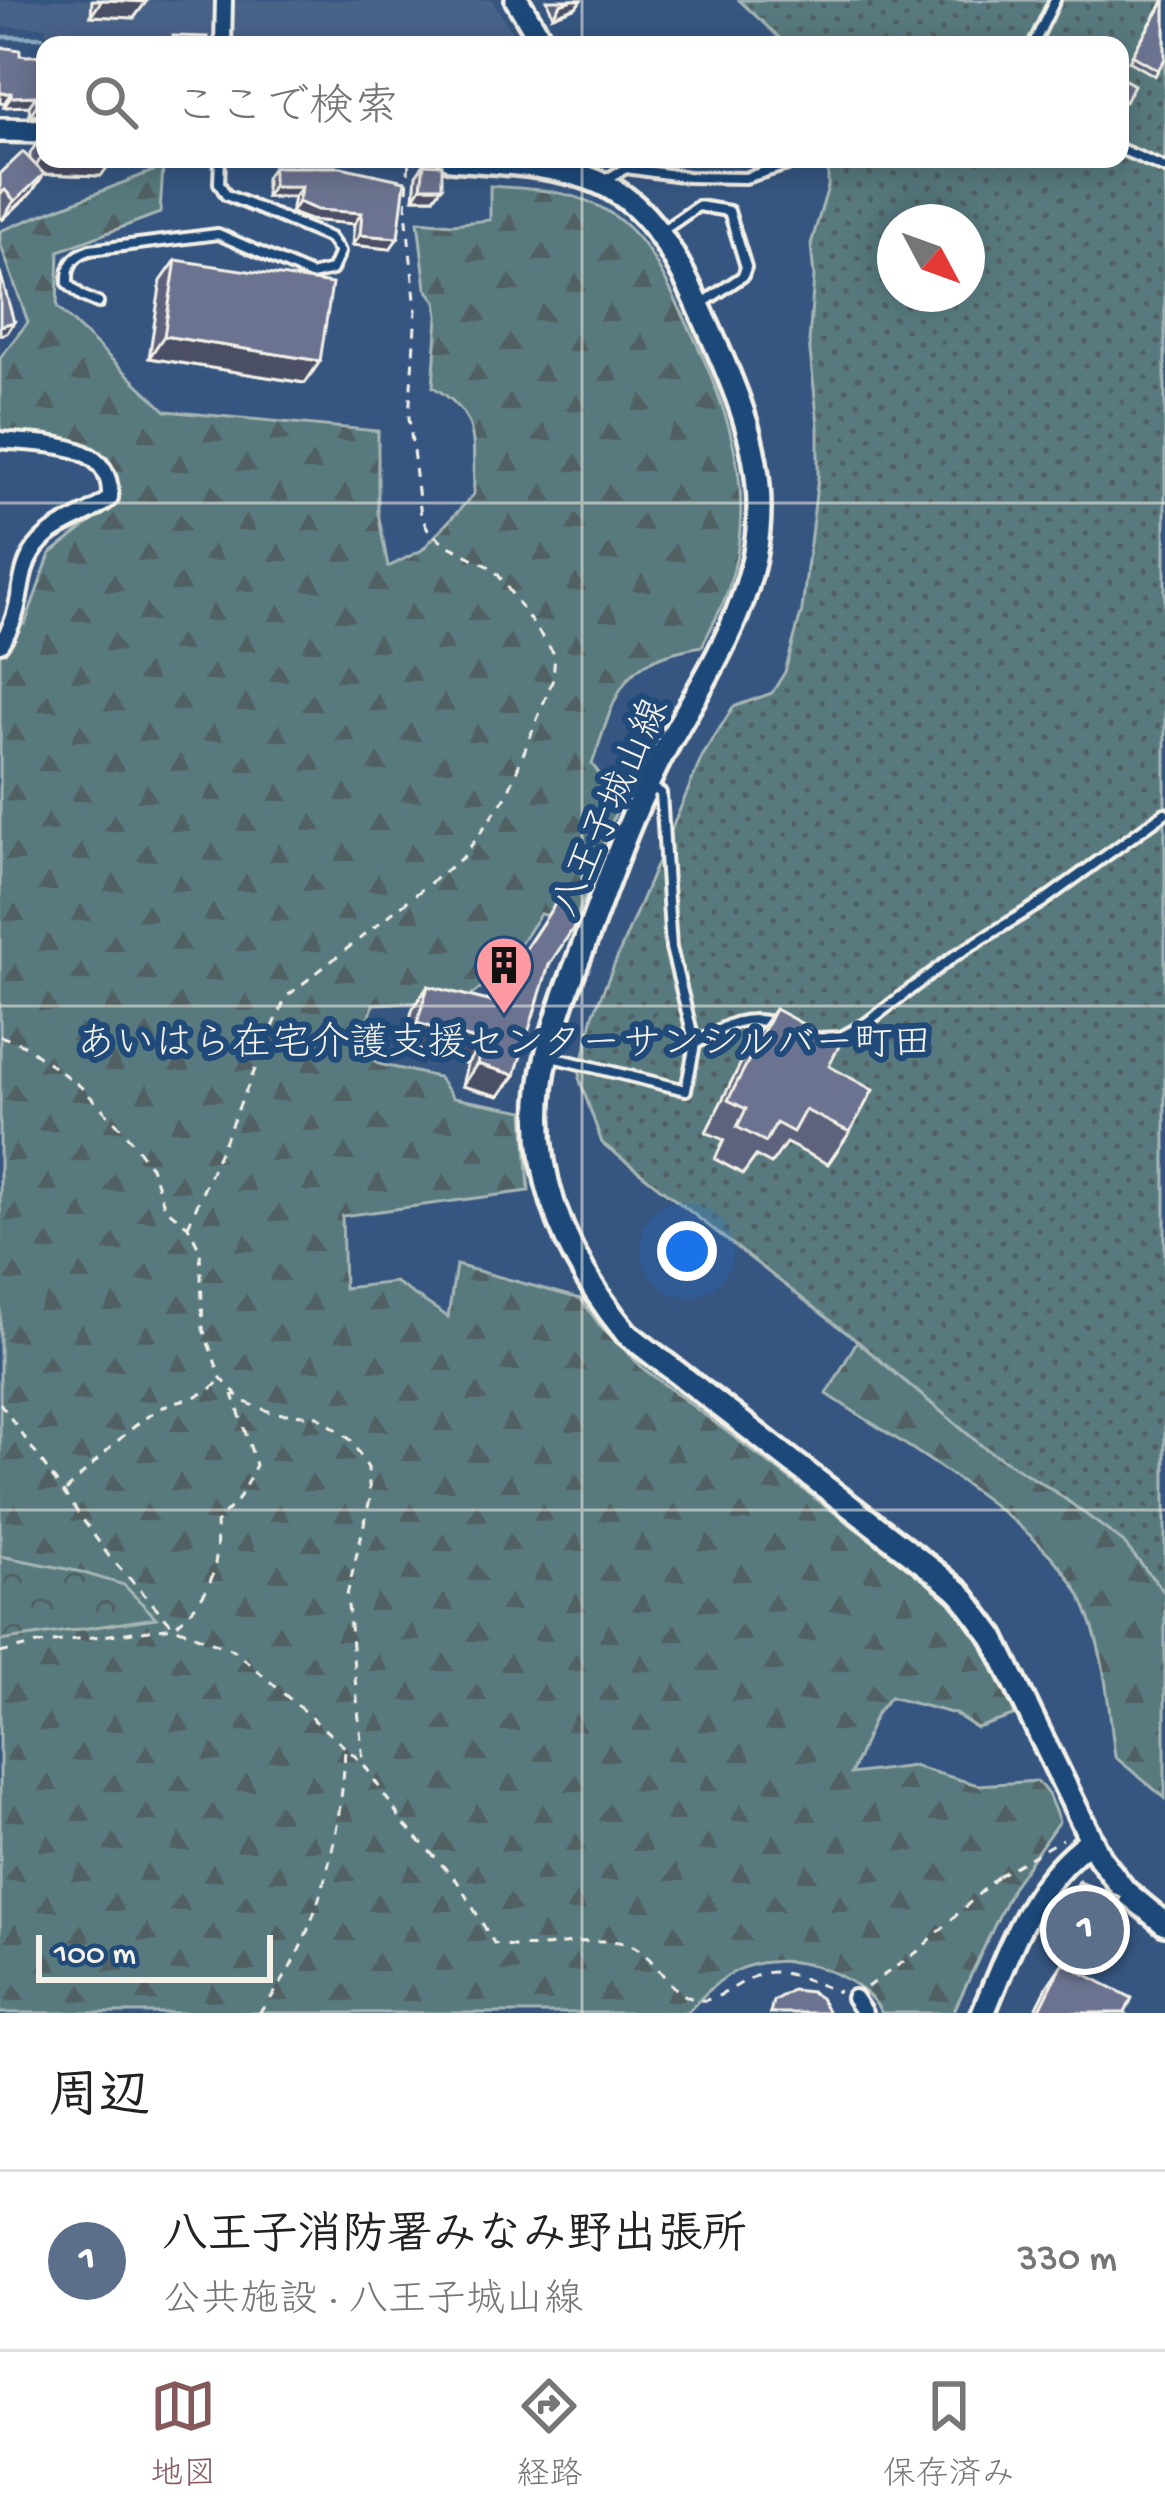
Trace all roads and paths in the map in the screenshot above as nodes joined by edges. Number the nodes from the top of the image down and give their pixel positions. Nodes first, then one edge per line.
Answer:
1 (224, 0) edge
2 (517, 0) edge
3 (1055, 0) edge
4 (223, 36) edge
5 (539, 36) edge
6 (1038, 36) edge
7 (0, 130) edge
8 (36, 131) edge
9 (1129, 153) edge
10 (220, 168) edge
11 (408, 168) edge
12 (556, 168) edge
13 (626, 168) edge
14 (777, 168) edge
15 (1165, 168) edge
16 (601, 170) edge
17 (661, 232) junction
18 (98, 303) dead end
19 (699, 306) junction
20 (0, 440) edge
21 (0, 644) edge
22 (647, 784) junction
23 (1165, 813) edge
24 (794, 1028) edge
25 (808, 1033) edge
26 (0, 1036) edge
27 (695, 1044) junction
28 (547, 1056) junction
29 (188, 1226) junction
30 (221, 1378) junction
31 (232, 1390) junction
32 (0, 1403) edge
33 (65, 1492) junction
34 (174, 1627) junction
35 (0, 1653) edge
36 (345, 1744) junction
37 (363, 1763) junction
38 (1064, 1839) dead end
39 (1090, 1841) junction
40 (1165, 1924) edge
41 (854, 1998) junction
42 (259, 2013) edge
43 (864, 2013) edge
44 (983, 2013) edge

1 - 4 street
2 - 5 main road
3 - 6 lane
7 - 8 main road
9 - 15 lane
10 - 18 lane
11 - 29 path
12 - 16 main road, 八王子城山線
13 - 14 lane
16 - 17 main road, 八王子城山線
17 - 19 main road, 八王子城山線
17 - 19 lane
19 - 22 main road, 八王子城山線
20 - 21 street
22 - 27 lane
22 - 28 main road, 八王子城山線
23 - 25 lane
24 - 27 lane
26 - 29 path
27 - 28 lane
28 - 39 main road, 八王子城山線
29 - 30 path
30 - 31 path
30 - 33 path
31 - 34 path
31 - 37 path
32 - 33 path
33 - 34 path
34 - 35 path
34 - 36 path
36 - 37 path
36 - 42 path
37 - 41 path
38 - 41 path
39 - 40 main road, 八王子城山線
39 - 44 main road
41 - 43 street

